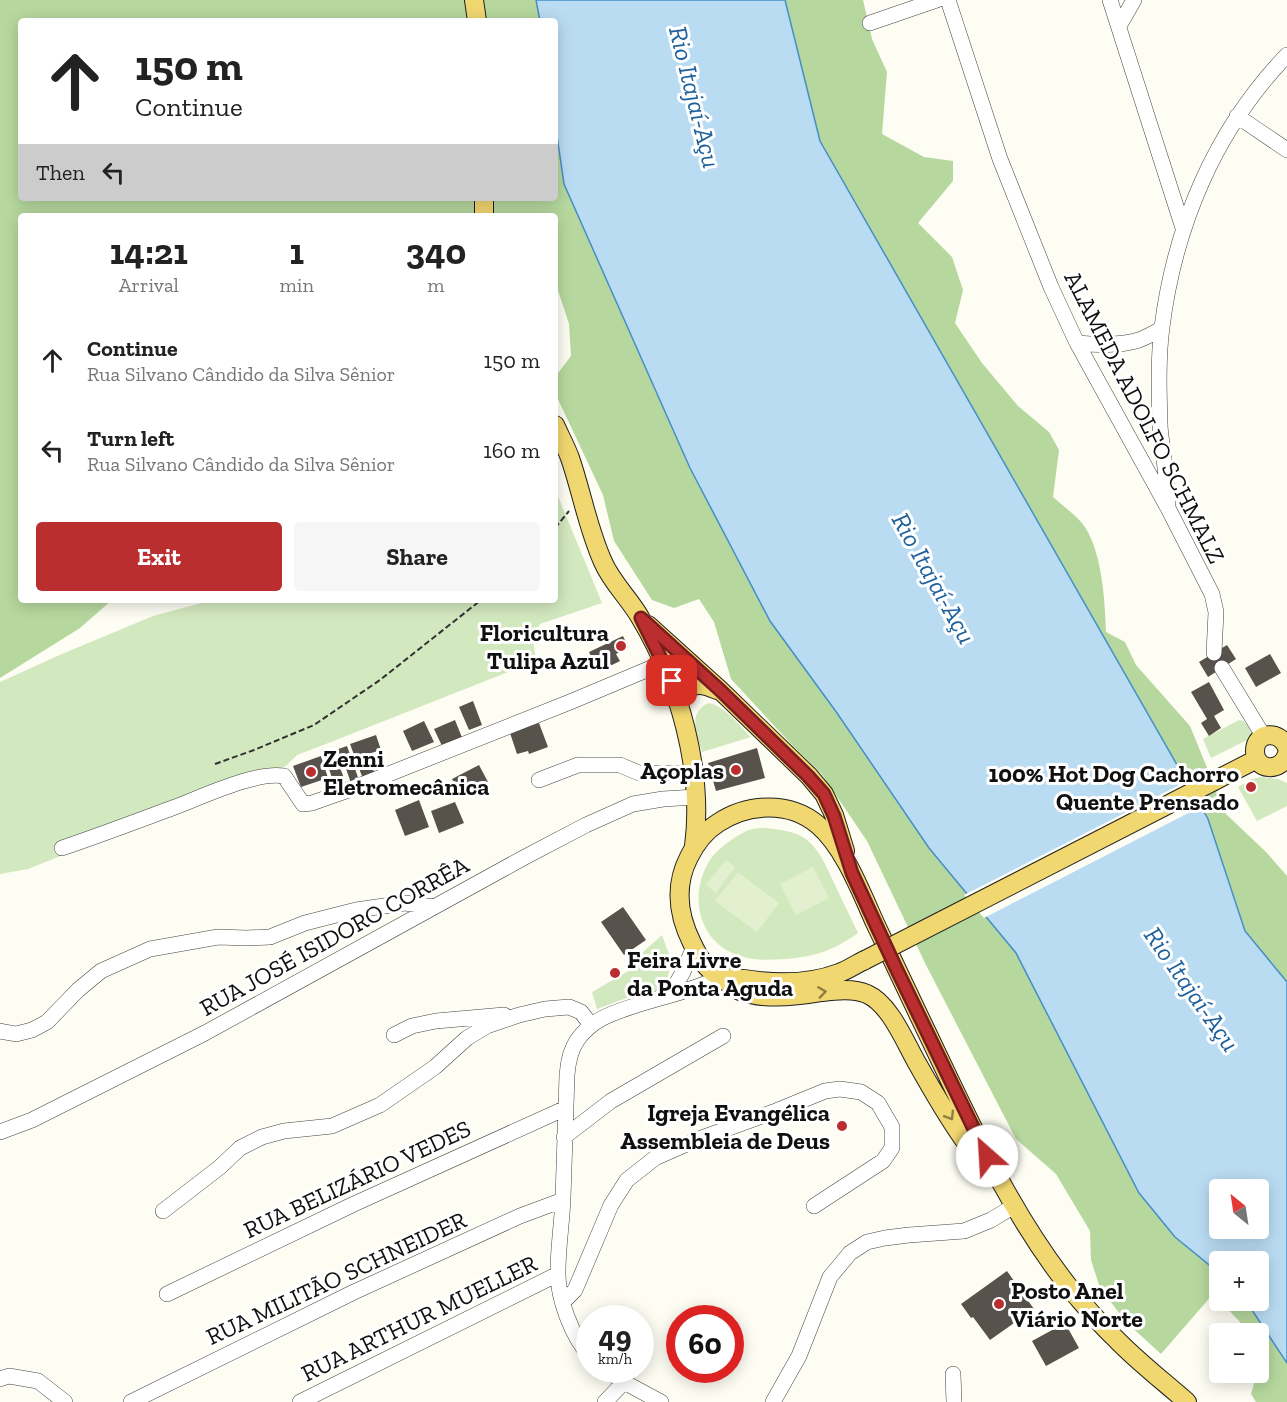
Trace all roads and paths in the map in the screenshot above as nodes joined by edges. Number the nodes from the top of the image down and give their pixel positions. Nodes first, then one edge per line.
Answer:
1 (474, 0) edge
2 (937, 0) edge
3 (948, 0) edge
4 (1110, 0) edge
5 (1134, 0) edge
6 (477, 18) edge
7 (870, 23) dead end
8 (1119, 26) junction
9 (1287, 55) edge
10 (1237, 116) junction
11 (1287, 150) edge
12 (1183, 228) junction
13 (1161, 329) junction
14 (1077, 343) junction
15 (558, 431) edge
16 (582, 499) junction
17 (1169, 510) junction
18 (558, 524) edge
19 (477, 603) edge
20 (641, 618) junction
21 (1214, 653) dead end
22 (663, 663) junction
23 (1222, 668) dead end
24 (721, 691) junction
25 (678, 703) junction
26 (1264, 737) junction
27 (1286, 753) edge
28 (1257, 759) junction
29 (215, 764) dead end
30 (694, 773) junction
31 (539, 780) dead end
32 (695, 797) junction
33 (694, 846) junction
34 (62, 848) dead end
35 (852, 873) junction
36 (434, 907) junction
37 (694, 947) junction
38 (721, 977) junction
39 (670, 995) junction
40 (519, 1015) junction
41 (591, 1025) junction
42 (0, 1031) edge
43 (394, 1035) dead end
44 (723, 1036) dead end
45 (566, 1108) junction
46 (0, 1132) edge
47 (564, 1137) junction
48 (998, 1177) junction
49 (563, 1200) junction
50 (814, 1206) dead end
51 (1014, 1206) junction
52 (163, 1211) dead end
53 (558, 1274) junction
54 (167, 1294) dead end
55 (563, 1302) junction
56 (576, 1334) edge
57 (953, 1374) dead end
58 (0, 1379) edge
59 (623, 1383) edge
60 (626, 1383) edge
61 (65, 1402) edge
62 (131, 1402) edge
63 (300, 1402) edge
64 (605, 1402) edge
65 (661, 1402) edge
66 (773, 1402) edge
67 (954, 1402) edge
68 (1187, 1402) edge

1 - 6 main road
2 - 7 street
3 - 14 street, ALAMEDA ADOLFO SCHMALZ
4 - 8 street
5 - 8 street
8 - 12 street
9 - 10 street
10 - 11 street
10 - 12 street
12 - 13 street
13 - 14 street
13 - 17 street
14 - 17 street, ALAMEDA ADOLFO SCHMALZ
15 - 16 main road
16 - 18 path
16 - 20 main road
17 - 21 street, ALAMEDA ADOLFO SCHMALZ
19 - 29 path
20 - 22 main road
20 - 24 main road
22 - 25 main road
22 - 34 street
23 - 26 street
24 - 25 main road
24 - 35 main road
25 - 30 main road
26 - 27 main road
26 - 28 main road
27 - 28 main road
28 - 38 main road, bridge
30 - 31 street
30 - 32 main road
32 - 33 main road
32 - 36 street, RUA JOSÉ ISIDORO CORRÊA
33 - 35 main road
33 - 37 main road
35 - 48 main road
36 - 42 street
36 - 46 street, RUA JOSÉ ISIDORO CORRÊA
37 - 38 main road
37 - 39 street
38 - 39 street
38 -> 48 main road
39 - 41 street
40 - 41 street
40 - 43 street
40 - 52 street
41 - 45 street
44 - 47 street
45 - 47 street
45 - 54 street, RUA BELIZÁRIO VEDES
47 - 49 street
48 - 51 main road
49 - 53 street
49 - 62 street, RUA MILITÃO SCHNEIDER
50 - 55 street
51 - 66 street
51 - 68 main road
53 - 55 street
53 - 63 street, RUA ARTHUR MUELLER
55 - 56 street
57 - 67 street
58 - 61 street
59 - 64 street
60 - 65 street

